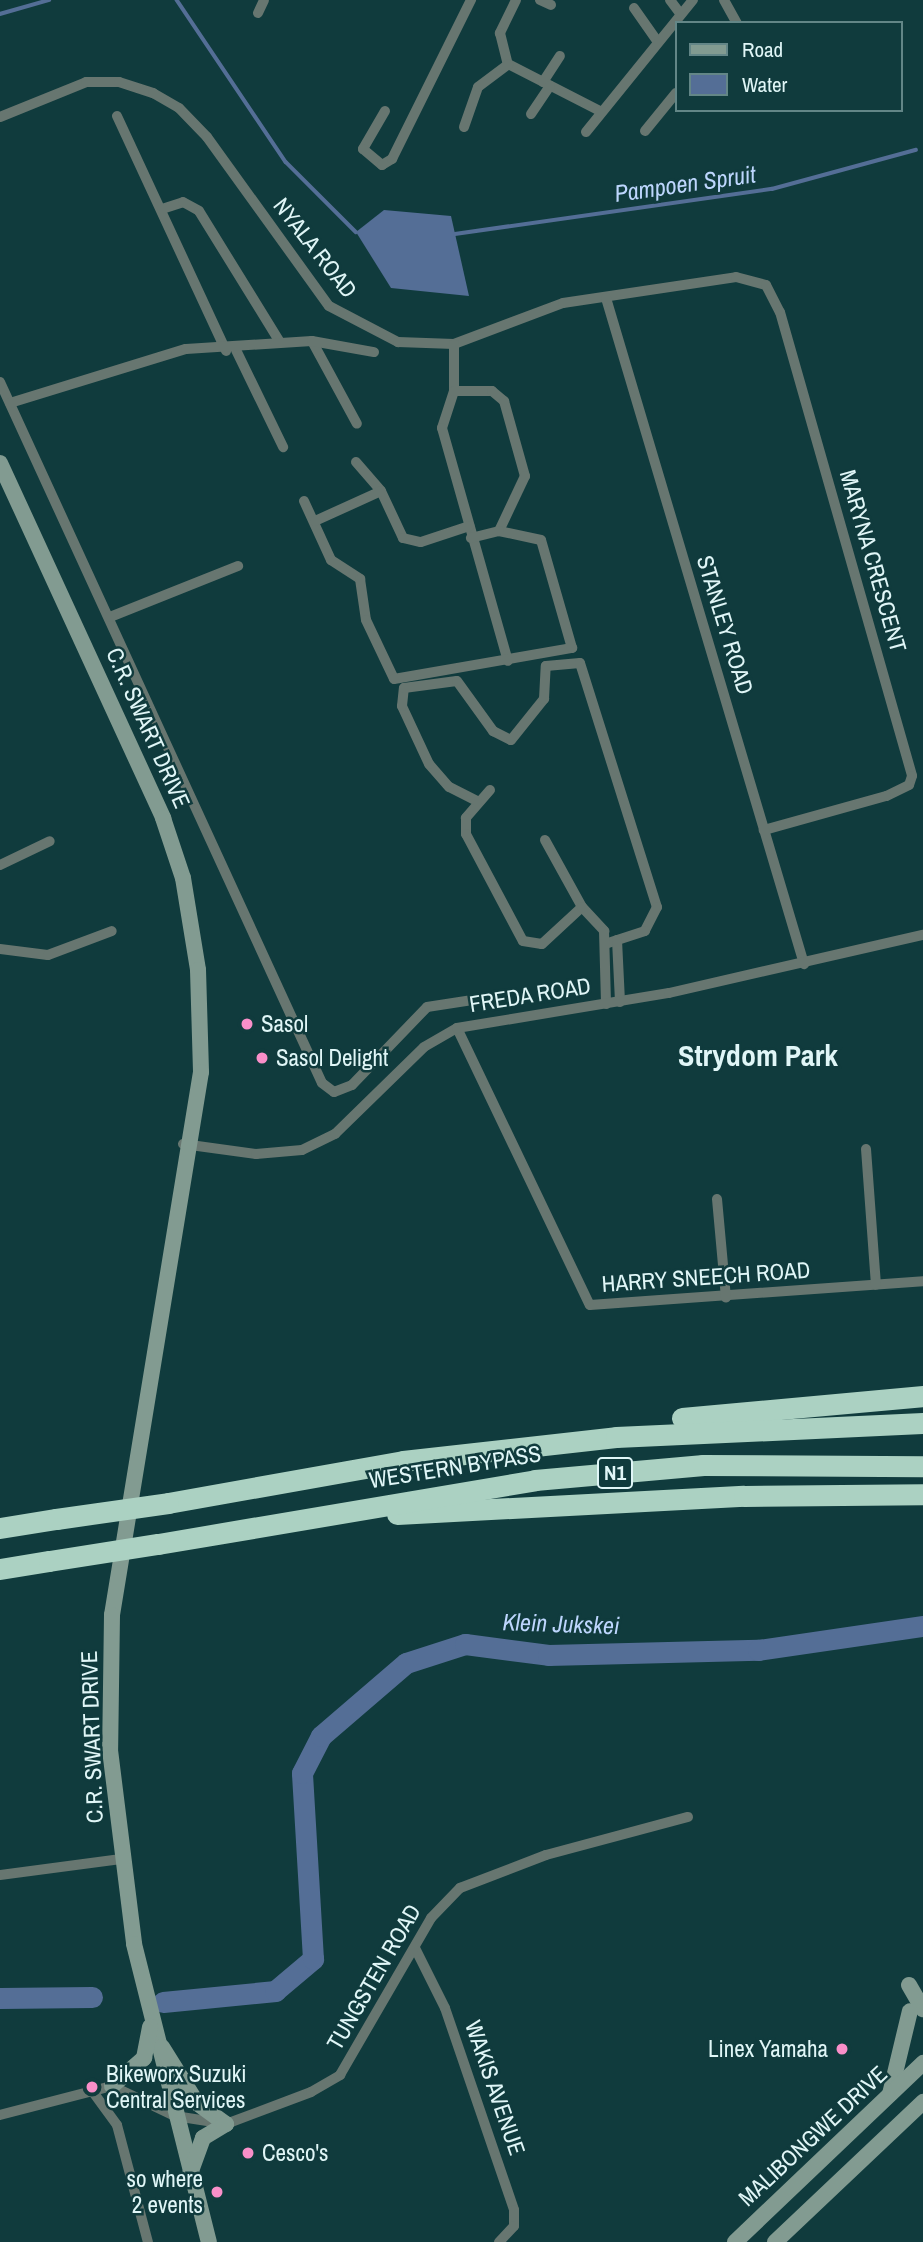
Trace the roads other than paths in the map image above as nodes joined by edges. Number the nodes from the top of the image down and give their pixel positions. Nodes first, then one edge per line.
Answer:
1 (264, 0) edge
2 (471, 0) edge
3 (516, 0) edge
4 (670, 0) edge
5 (694, 0) edge
6 (724, 0) edge
7 (634, 8) dead end
8 (679, 12) junction
9 (258, 13) dead end
10 (736, 21) edge
11 (656, 40) junction
12 (560, 56) dead end
13 (508, 64) junction
14 (547, 84) junction
15 (674, 95) edge
16 (385, 111) dead end
17 (600, 111) junction
18 (531, 114) dead end
19 (117, 116) dead end
20 (0, 117) edge
21 (464, 127) dead end
22 (645, 131) dead end
23 (586, 132) dead end
24 (162, 209) junction
25 (766, 285) joint
26 (606, 298) junction
27 (312, 341) junction
28 (280, 342) junction
29 (453, 344) junction
30 (231, 350) junction
31 (374, 352) dead end
32 (0, 382) edge
33 (454, 391) junction
34 (10, 403) junction
35 (357, 424) dead end
36 (283, 447) dead end
37 (356, 462) dead end
38 (0, 463) edge
39 (381, 491) junction
40 (304, 501) dead end
41 (315, 522) junction
42 (499, 531) junction
43 (470, 532) junction
44 (238, 566) dead end
45 (110, 617) junction
46 (509, 661) junction
47 (489, 790) dead end
48 (477, 801) junction
49 (764, 830) junction
50 (545, 840) dead end
51 (50, 841) dead end
52 (0, 865) edge
53 (582, 907) junction
54 (112, 931) dead end
55 (923, 935) edge
56 (617, 940) junction
57 (605, 943) junction
58 (0, 949) edge
59 (804, 964) junction
60 (485, 998) dead end
61 (620, 1002) junction
62 (606, 1004) junction
63 (457, 1028) junction
64 (188, 1145) junction
65 (866, 1149) dead end
66 (717, 1199) dead end
67 (923, 1281) edge
68 (876, 1285) junction
69 (726, 1298) junction
70 (923, 1396) edge
71 (923, 1423) edge
72 (403, 1461) junction
73 (923, 1466) edge
74 (921, 1494) edge
75 (310, 1517) junction
76 (0, 1528) edge
77 (0, 1569) edge
78 (688, 1817) dead end
79 (121, 1859) junction
80 (0, 1875) edge
81 (415, 1948) junction
82 (909, 1985) dead end
83 (917, 2010) edge
84 (152, 2029) junction
85 (923, 2063) edge
86 (112, 2086) junction
87 (93, 2092) junction
88 (889, 2096) junction
89 (923, 2102) edge
90 (0, 2115) edge
91 (175, 2116) junction
92 (226, 2124) junction
93 (190, 2174) junction
94 (148, 2242) edge
95 (209, 2242) edge
96 (499, 2242) edge
97 (735, 2242) edge
98 (775, 2242) edge

1 - 9 street
2 - 16 street
3 - 13 street
4 - 8 street
5 - 8 street
6 - 10 street
7 - 11 street
8 - 11 street
11 - 17 street
12 - 14 street
13 - 14 street
13 - 21 street
14 - 17 street
14 - 18 street
15 - 22 street
17 - 23 street
19 - 24 street
20 - 29 street, NYALA ROAD
24 - 28 street
24 - 30 street
25 - 26 street, NYALA ROAD
25 - 49 street, MARYNA CRESCENT
26 - 29 street, NYALA ROAD
26 - 49 street, STANLEY ROAD
27 - 28 street
27 - 31 street
27 - 35 street
28 - 30 street
29 - 33 street
30 - 34 street
30 - 36 street
32 - 34 street
33 - 42 street
33 - 43 street
34 - 45 street
37 - 39 street
38 - 64 street, C.R. SWART DRIVE
39 - 41 street
39 - 43 street
40 - 41 street
41 - 46 street
42 - 43 street
42 - 46 street
43 - 46 street
44 - 45 street
45 - 60 street
47 - 48 street
48 - 53 street
48 - 56 street
49 - 59 street, STANLEY ROAD
50 - 53 street
51 - 52 street
53 - 57 street
54 - 58 street
55 - 59 street, FREDA ROAD
56 - 57 street
56 - 61 street
57 - 62 street
59 - 61 street, FREDA ROAD
61 - 62 street, FREDA ROAD
62 - 63 street, FREDA ROAD
63 - 64 street, FREDA ROAD
63 - 69 street, HARRY SNEECH ROAD
64 - 79 street, C.R. SWART DRIVE
65 - 68 street
66 - 69 street
67 - 68 street, HARRY SNEECH ROAD
68 - 69 street, HARRY SNEECH ROAD
70 - 72 highway
71 - 72 highway, WESTERN BYPASS / N1
72 - 76 highway, WESTERN BYPASS / N1, bridge
73 - 75 highway, WESTERN BYPASS / N1
74 - 75 highway
75 - 77 highway, WESTERN BYPASS / N1, bridge
78 - 81 street, TUNGSTEN ROAD
79 - 80 street
79 - 84 street, C.R. SWART DRIVE
81 - 92 street, TUNGSTEN ROAD
81 - 96 street, WAKIS AVENUE
82 - 83 street
83 - 88 street
84 - 86 street
84 - 91 street, C.R. SWART DRIVE
84 - 92 street
85 - 88 street, MALIBONGWE DRIVE
86 - 87 street
86 - 91 street
87 - 90 street
87 - 94 street
88 - 97 street, MALIBONGWE DRIVE
89 - 98 street
91 - 92 street
91 - 93 street, C.R. SWART DRIVE
92 - 93 street
93 - 95 street, C.R. SWART DRIVE

